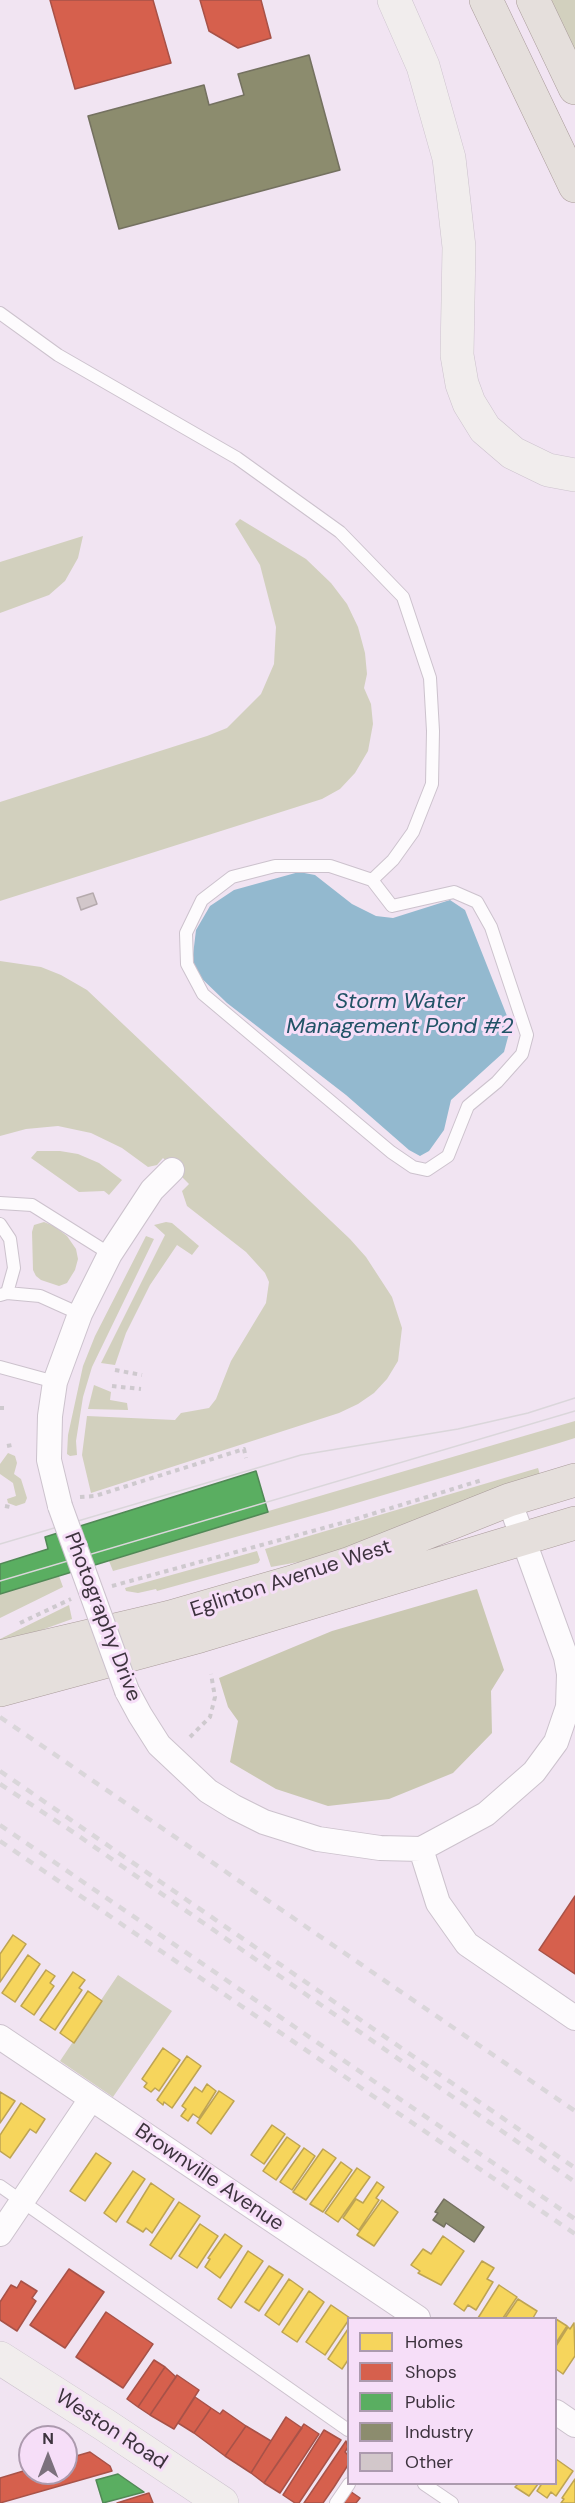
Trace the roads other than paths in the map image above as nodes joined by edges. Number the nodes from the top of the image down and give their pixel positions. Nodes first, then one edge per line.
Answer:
1 (394, 0) edge
2 (486, 0) edge
3 (533, 0) edge
4 (575, 87) edge
5 (575, 186) edge
6 (0, 313) edge
7 (575, 475) edge
8 (372, 880) junction
9 (171, 1170) dead end
10 (0, 1203) edge
11 (0, 1224) edge
12 (110, 1254) junction
13 (4, 1294) edge
14 (80, 1314) junction
15 (0, 1367) edge
16 (55, 1382) junction
17 (575, 1480) edge
18 (500, 1489) junction
19 (575, 1523) edge
20 (523, 1539) junction
21 (0, 1657) edge
22 (0, 1690) edge
23 (571, 1710) edge
24 (421, 1849) junction
25 (575, 2018) edge
26 (0, 2037) edge
27 (91, 2099) junction
28 (0, 2186) edge
29 (22, 2201) junction
30 (0, 2234) edge
31 (415, 2317) edge
32 (0, 2358) edge
33 (557, 2413) edge
34 (575, 2425) edge
35 (347, 2429) edge
36 (348, 2485) edge
37 (425, 2485) edge
38 (222, 2503) edge
39 (336, 2503) edge
40 (452, 2503) edge

1 - 7 street
2 - 5 main road
3 - 4 main road
6 - 8 lane
8 - 8 lane
9 - 12 street, Photography Drive
10 - 12 lane
11 - 13 lane
12 - 14 street, Photography Drive
13 - 14 lane
14 - 16 street, Photography Drive
15 - 16 lane
16 - 24 street, Photography Drive, bridge
17 - 18 main road, Eglinton Avenue West
18 - 20 street
18 - 21 main road, Eglinton Avenue West
19 - 20 main road, Eglinton Avenue West
20 - 22 main road, Eglinton Avenue West
20 - 23 street
23 - 24 street
24 - 25 street
26 - 27 street, Brownville Avenue
27 - 29 street
27 - 31 street, Brownville Avenue
28 - 29 lane
29 - 30 street
29 - 35 lane
32 - 38 street, Weston Road
33 - 34 street
36 - 39 lane
37 - 40 lane

